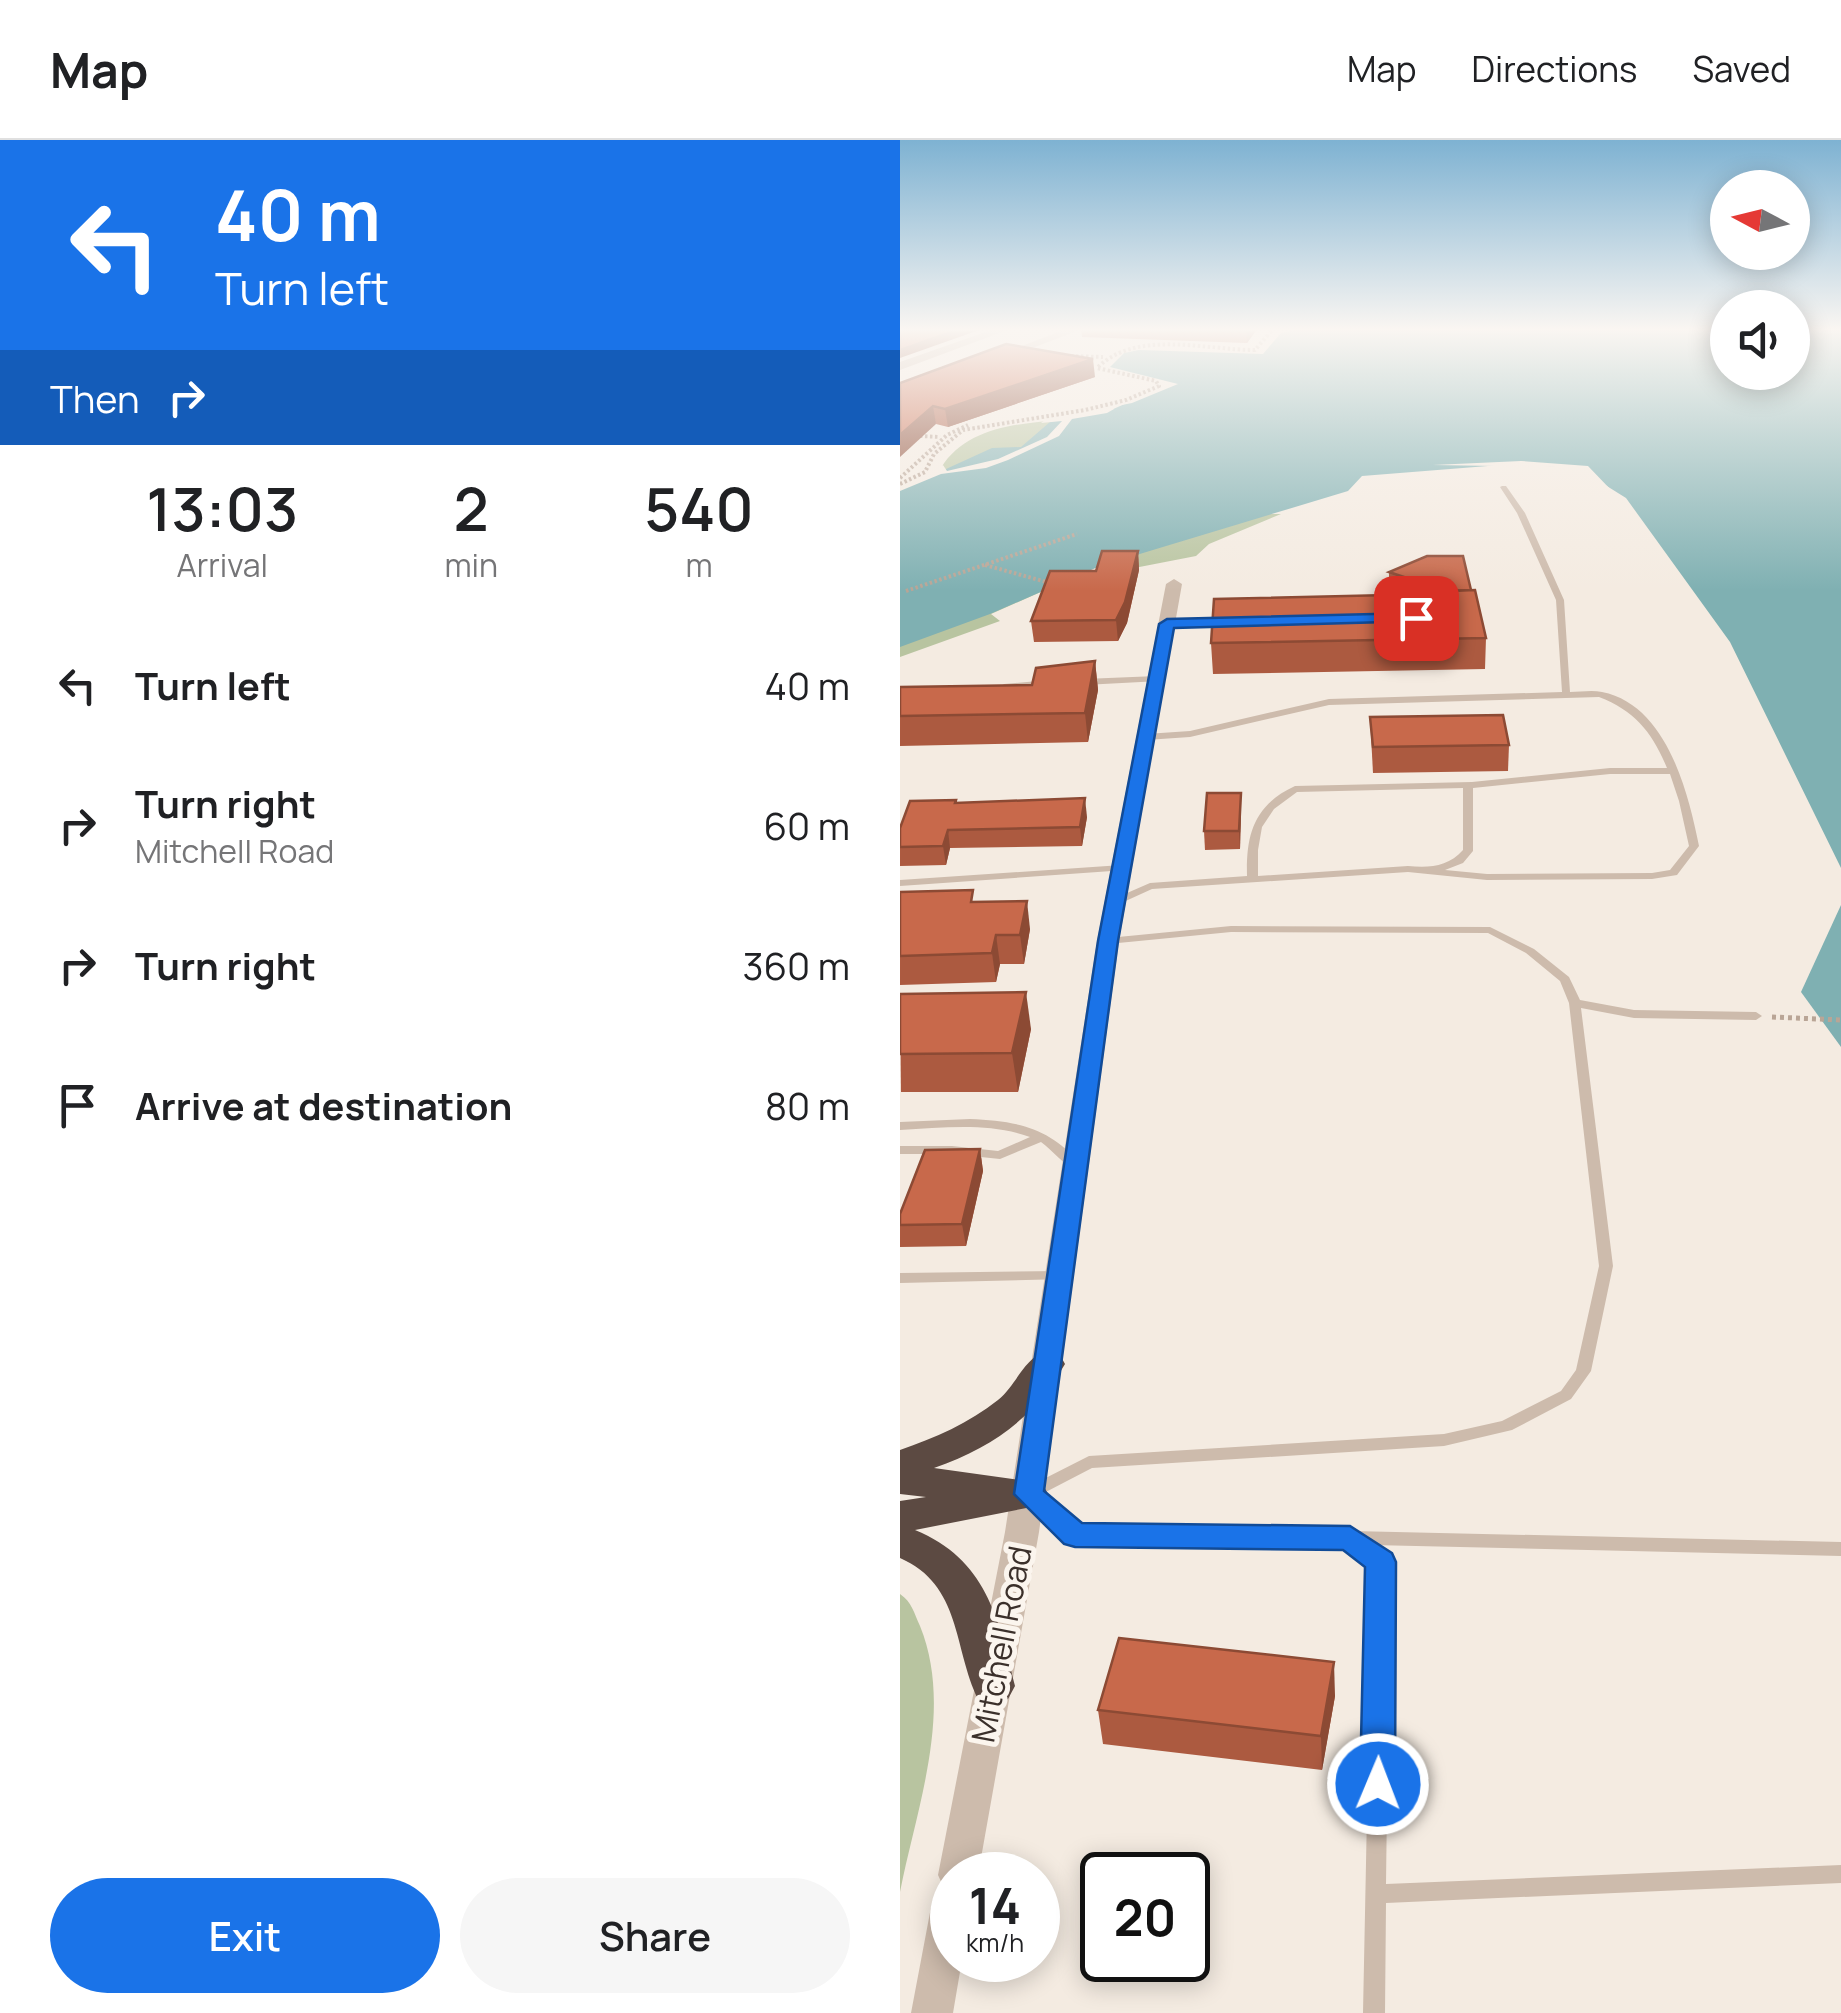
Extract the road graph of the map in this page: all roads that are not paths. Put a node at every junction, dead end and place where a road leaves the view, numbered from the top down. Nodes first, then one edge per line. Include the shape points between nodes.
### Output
1 (1504, 486) dead end
2 (1174, 584) dead end
3 (1240, 620) edge
4 (1167, 624) junction
5 (1156, 678) junction
6 (1070, 682) edge
7 (1054, 683) edge
8 (986, 688) edge
9 (1566, 692) junction
10 (1146, 737) junction
11 (1671, 771) junction
12 (1468, 785) junction
13 (1122, 868) junction
14 (1425, 871) junction
15 (1253, 880) junction
16 (900, 883) edge
17 (1115, 902) junction
18 (1108, 941) junction
19 (1575, 1003) junction
20 (1756, 1016) road end
21 (900, 1126) edge
22 (1041, 1138) junction
23 (900, 1150) edge
24 (1076, 1167) junction
25 (1060, 1276) junction
26 (900, 1278) edge
27 (1047, 1364) junction
28 (900, 1465) edge
29 (900, 1479) edge
30 (1028, 1494) junction
31 (900, 1517) edge
32 (1350, 1538) junction
33 (900, 1541) edge
34 (1841, 1549) edge
35 (993, 1686) junction
36 (962, 1852) edge
37 (1841, 1874) edge
38 (1376, 1894) junction
39 (938, 1982) edge
40 (932, 2013) edge
41 (1374, 2013) edge

1 - 9 lane via 1560,600
2 - 4 street, Mitchell Road
3 - 4 lane
4 - 5 street, Mitchell Road
5 - 6 lane
5 - 10 street, Mitchell Road
7 - 8 lane
9 - 10 lane via 1330,702 1190,734
9 - 11 lane via 1626,704 1650,727
10 - 13 street, Mitchell Road
11 - 12 lane
11 - 14 lane via 1694,846 1674,873 1486,877
12 - 14 lane via 1468,850 1451,866
12 - 15 lane via 1295,789 1260,819 1251,842
13 - 16 lane
13 - 17 street, Mitchell Road
14 - 15 lane
15 - 17 lane via 1150,886
17 - 18 street, Mitchell Road
18 - 19 lane via 1231,929 1490,930 1566,979
18 - 24 street, Mitchell Road
19 - 20 lane via 1634,1014
19 - 30 lane via 1606,1266 1583,1371 1566,1395 1506,1426 1444,1440 1089,1462
21 - 22 lane via 988,1123
22 - 23 lane via 1000,1155
22 - 24 lane
24 - 25 street, Mitchell Road
25 - 26 lane
25 - 27 street, Mitchell Road
27 - 28 highway via 1014,1408 957,1445
27 - 30 street, Mitchell Road
29 - 30 highway
30 - 31 highway
30 - 32 lane via 1075,1535
30 - 35 street, Mitchell Road
32 - 34 lane
32 - 38 lane via 1381,1562
33 - 35 highway via 952,1571 974,1605
35 - 36 street, Mitchell Road
37 - 38 lane
38 - 41 lane
39 - 40 street

